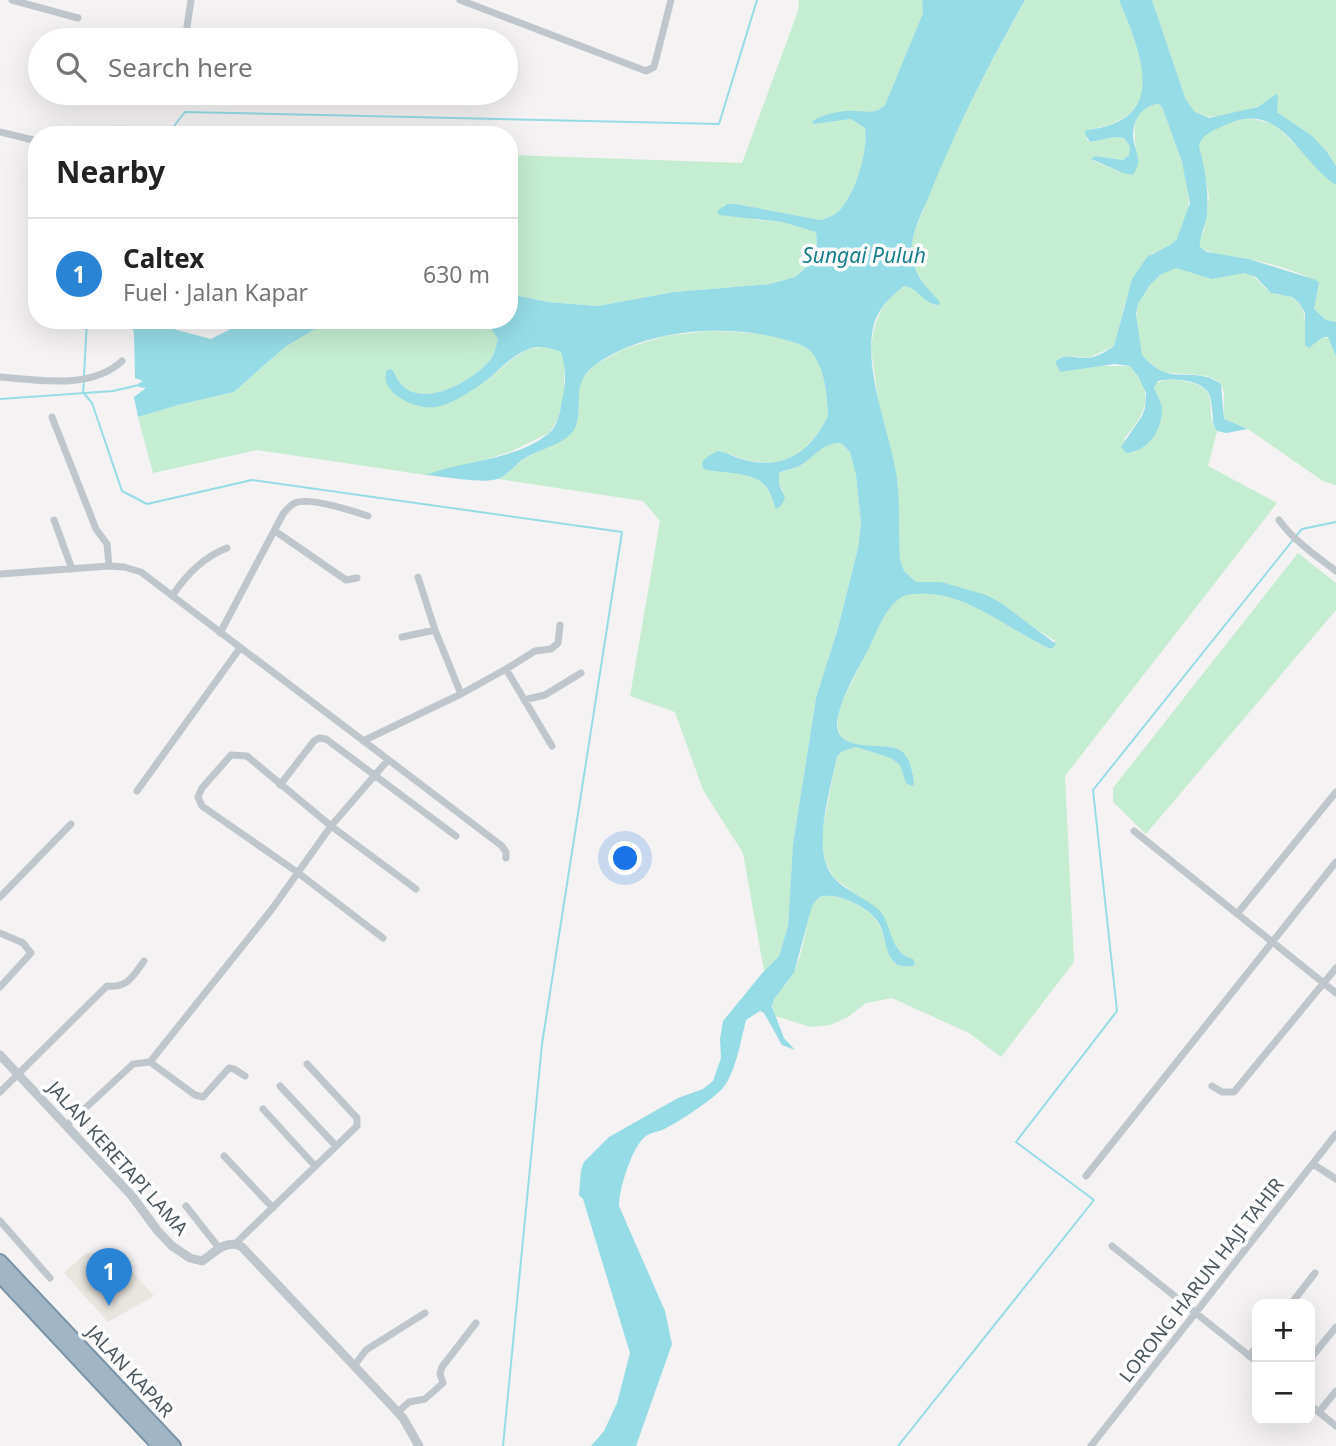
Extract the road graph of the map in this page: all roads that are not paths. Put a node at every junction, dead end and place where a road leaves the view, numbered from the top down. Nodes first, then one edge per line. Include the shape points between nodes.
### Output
1 (12, 0) edge
2 (191, 0) edge
3 (460, 0) edge
4 (488, 0) edge
5 (671, 0) edge
6 (486, 9) junction
7 (78, 18) dead end
8 (187, 28) edge
9 (0, 132) edge
10 (28, 139) edge
11 (122, 360) dead end
12 (0, 377) edge
13 (52, 417) dead end
14 (368, 516) dead end
15 (54, 520) dead end
16 (1279, 520) dead end
17 (275, 530) junction
18 (227, 548) dead end
19 (109, 566) junction
20 (72, 569) junction
21 (1336, 571) edge
22 (0, 574) edge
23 (418, 577) dead end
24 (357, 578) dead end
25 (172, 596) junction
26 (560, 625) dead end
27 (435, 630) junction
28 (220, 633) junction
29 (402, 636) dead end
30 (240, 648) junction
31 (506, 669) junction
32 (581, 673) dead end
33 (461, 694) junction
34 (524, 699) junction
35 (363, 741) junction
36 (552, 746) dead end
37 (388, 760) junction
38 (373, 776) junction
39 (280, 785) junction
40 (138, 791) dead end
41 (1336, 792) edge
42 (71, 824) dead end
43 (331, 825) junction
44 (1134, 831) dead end
45 (456, 836) dead end
46 (506, 858) dead end
47 (1336, 862) edge
48 (297, 872) junction
49 (416, 889) dead end
50 (0, 897) edge
51 (1237, 914) junction
52 (0, 933) edge
53 (383, 938) dead end
54 (1272, 943) junction
55 (144, 961) dead end
56 (1336, 968) edge
57 (1324, 984) junction
58 (0, 987) edge
59 (1336, 993) edge
60 (0, 1055) edge
61 (150, 1062) junction
62 (307, 1064) dead end
63 (18, 1075) junction
64 (245, 1076) dead end
65 (280, 1086) dead end
66 (1212, 1086) dead end
67 (0, 1091) edge
68 (263, 1109) dead end
69 (67, 1125) junction
70 (1336, 1134) edge
71 (336, 1146) junction
72 (224, 1156) dead end
73 (1313, 1164) junction
74 (315, 1166) junction
75 (1086, 1177) dead end
76 (1336, 1179) edge
77 (186, 1206) dead end
78 (273, 1208) junction
79 (0, 1221) edge
80 (236, 1243) junction
81 (1112, 1246) dead end
82 (219, 1248) junction
83 (0, 1261) edge
84 (1315, 1273) dead end
85 (0, 1276) edge
86 (50, 1278) dead end
87 (1295, 1299) edge
88 (425, 1313) dead end
89 (1195, 1314) junction
90 (476, 1323) dead end
91 (1336, 1327) edge
92 (1252, 1353) edge
93 (1315, 1353) edge
94 (1250, 1356) joint
95 (354, 1366) junction
96 (1336, 1391) edge
97 (1315, 1409) edge
98 (398, 1412) junction
99 (1319, 1412) junction
100 (1336, 1426) edge
101 (159, 1446) edge
102 (174, 1446) edge
103 (419, 1446) edge
104 (1091, 1446) edge

1 - 7 street
2 - 8 street
3 - 6 street
4 - 6 street
5 - 6 street via 654,67 646,72
9 - 10 street
11 - 12 street via 93,378
13 - 19 street via 96,529 107,544
14 - 17 street via 340,507 292,503
15 - 20 street
16 - 21 street via 1288,533
17 - 24 street via 346,580
17 - 28 street
18 - 25 street via 191,571
19 - 20 street
19 - 25 street via 141,572
20 - 22 street
23 - 27 street
25 - 28 street
26 - 31 street via 558,643 551,649 535,651
27 - 29 street
27 - 33 street
28 - 30 street
30 - 35 street
30 - 40 street
31 - 33 street
31 - 34 street
32 - 34 street via 545,695
33 - 35 street
34 - 36 street
35 - 37 street
37 - 38 street
37 - 46 street via 502,846
38 - 39 street via 319,738
38 - 43 street
38 - 45 street
39 - 43 street
39 - 48 street via 247,756 231,754 198,797 202,806
41 - 51 street
42 - 50 street
43 - 48 street
43 - 49 street
44 - 51 street
47 - 54 street
48 - 53 street
48 - 61 street
51 - 54 street
52 - 58 street via 23,943 31,953
54 - 57 street
54 - 75 street
55 - 63 street via 128,984 107,986 99,993
56 - 57 street
57 - 59 street
57 - 66 street via 1234,1092
60 - 63 street, JALAN KERETAPI LAMA
61 - 64 street via 202,1097 229,1069
61 - 69 street via 133,1064
62 - 71 street via 357,1118 357,1126
63 - 67 street
63 - 69 street, JALAN KERETAPI LAMA
65 - 71 street
68 - 74 street
69 - 82 street, JALAN KERETAPI LAMA via 172,1246 202,1261
70 - 73 street, LORONG HARUN HAJI TAHIR
71 - 74 street
72 - 78 street
73 - 76 street
73 - 89 street, LORONG HARUN HAJI TAHIR
74 - 78 street
77 - 82 street
78 - 80 street
79 - 86 street
80 - 82 street, JALAN KERETAPI LAMA
80 - 95 street
81 - 89 street
83 - 102 highway, JALAN KAPAR
84 - 87 street
85 - 101 highway, JALAN KAPAR
88 - 95 street via 366,1350
89 - 94 street
89 - 104 street, LORONG HARUN HAJI TAHIR
90 - 98 street via 442,1367 443,1383 425,1399 409,1402
91 - 93 street
92 - 94 street
95 - 98 street
96 - 99 street
97 - 99 street
98 - 103 street
99 - 100 street

